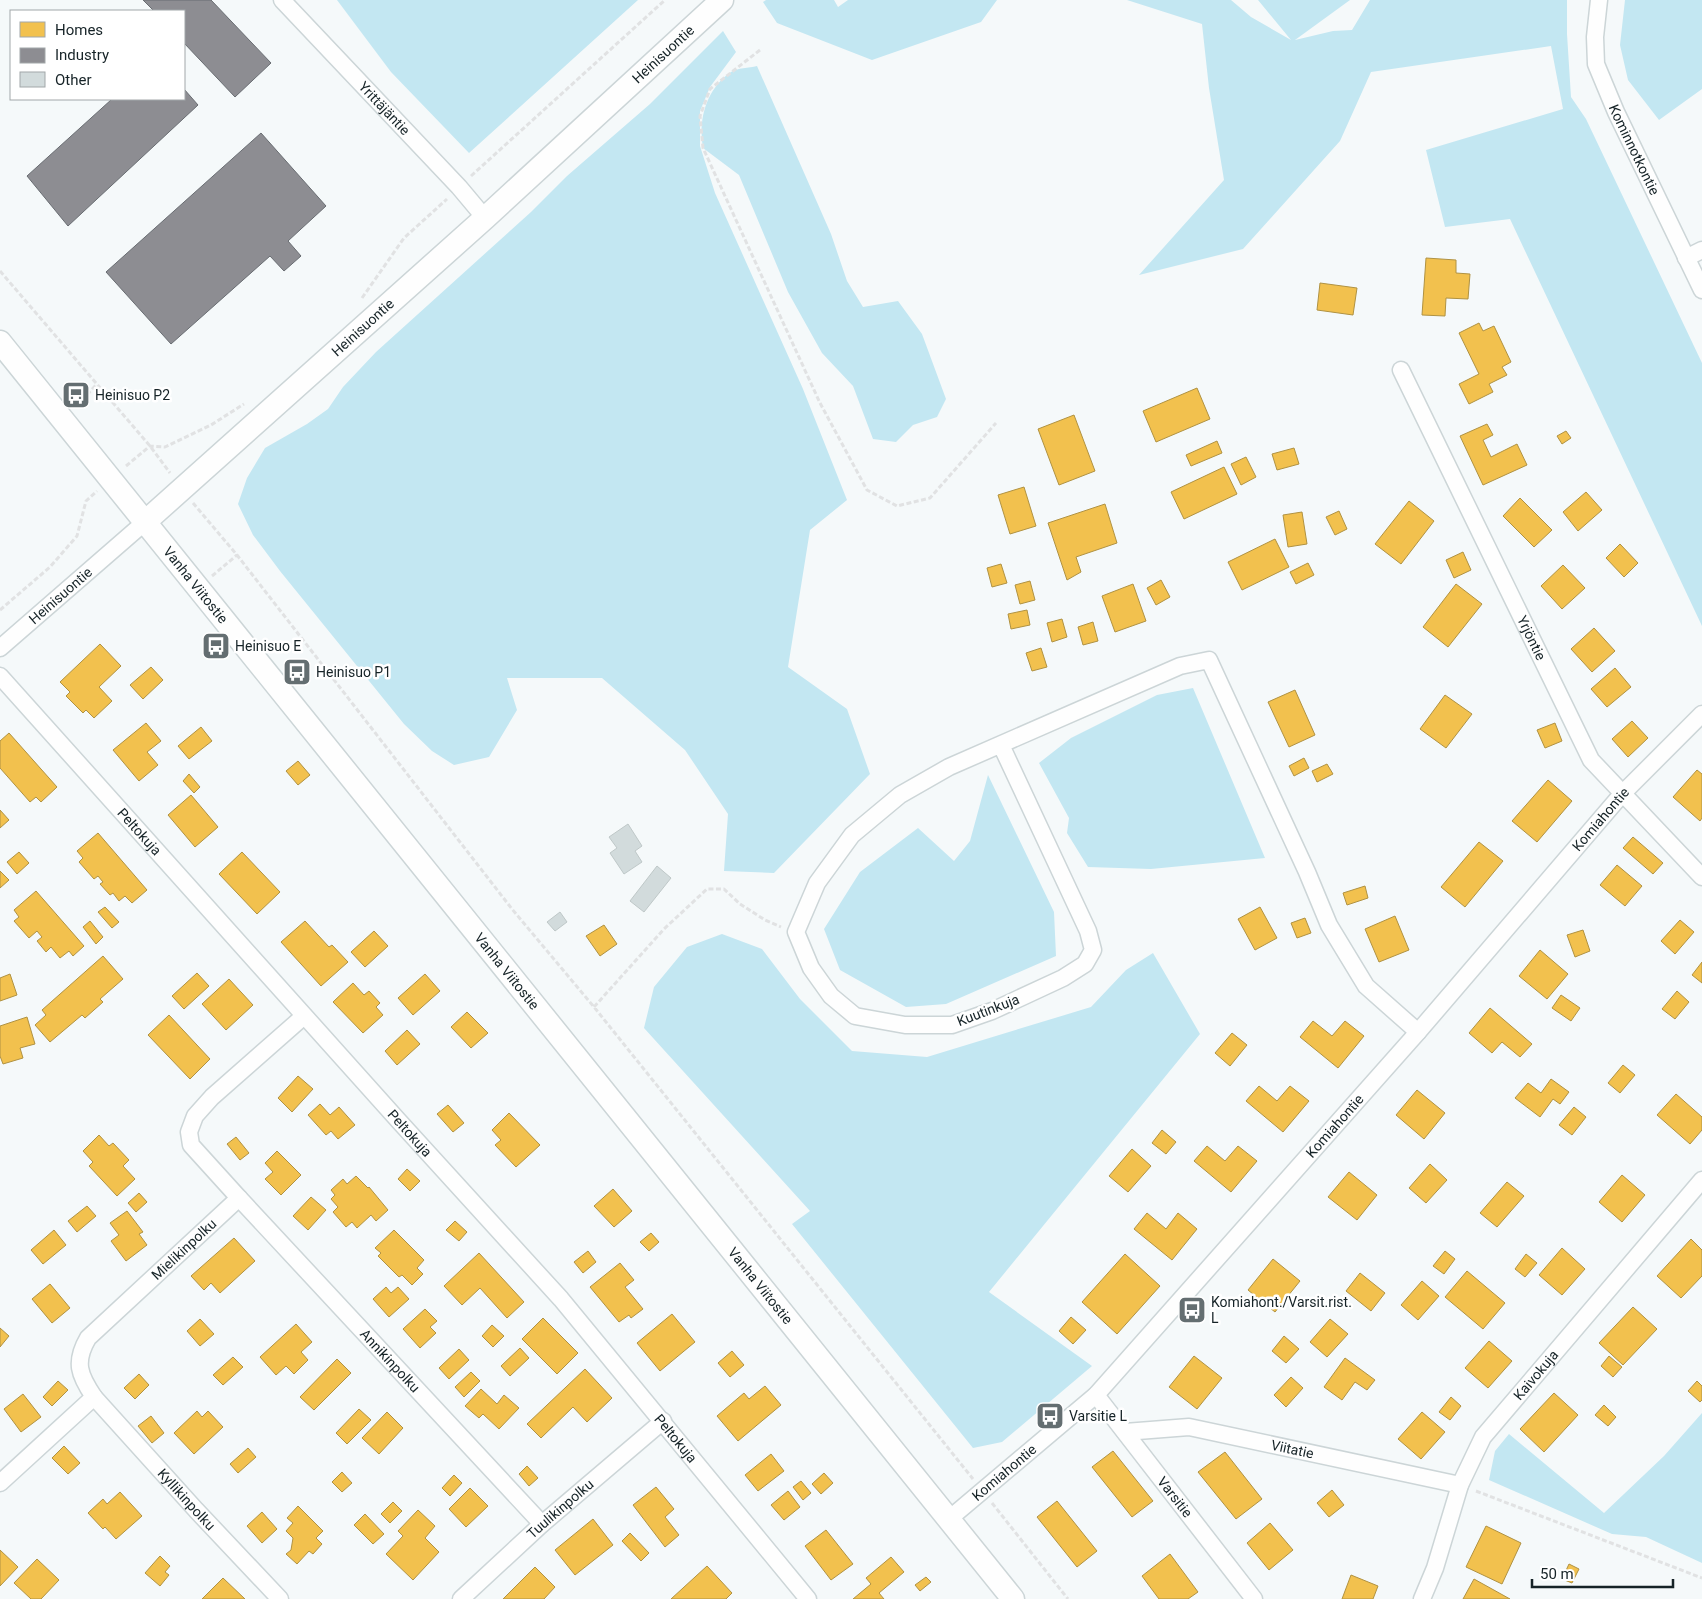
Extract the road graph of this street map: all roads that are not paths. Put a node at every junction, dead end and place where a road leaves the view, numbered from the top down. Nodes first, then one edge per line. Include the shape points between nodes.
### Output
1 (282, 0) edge
2 (722, 0) edge
3 (1598, 0) edge
4 (485, 218) junction
5 (1702, 250) edge
6 (1686, 258) junction
7 (1702, 290) edge
8 (0, 342) edge
9 (1401, 370) dead end
10 (145, 522) junction
11 (0, 648) edge
12 (0, 676) edge
13 (1702, 714) edge
14 (1001, 745) junction
15 (1622, 794) junction
16 (1702, 877) edge
17 (304, 1016) junction
18 (1418, 1032) junction
19 (1702, 1180) edge
20 (239, 1198) junction
21 (1096, 1395) junction
22 (94, 1397) junction
23 (663, 1421) junction
24 (1125, 1432) junction
25 (0, 1483) edge
26 (1460, 1484) junction
27 (949, 1519) junction
28 (542, 1524) junction
29 (280, 1599) edge
30 (462, 1599) edge
31 (808, 1599) edge
32 (1013, 1599) edge
33 (1254, 1599) edge
34 (1422, 1599) edge

1 - 4 street, Yrittäjäntie
2 - 4 main road, Heinisuontie
3 - 6 street, Kominnotkontie via 1596,64
4 - 10 main road, Heinisuontie
5 - 6 street
6 - 7 street, Kominnotkontie
8 - 10 main road, Vanha Viitostie
9 - 15 street, Yrjöntie via 1591,760
10 - 11 street, Heinisuontie
10 - 27 main road, Vanha Viitostie
12 - 17 street, Peltokuja
13 - 15 street, Komiahontie
14 - 14 street, Kuutinkuja via 949,767 900,795 852,835 817,883 796,932 811,968 831,996 855,1016 905,1025 952,1025 1001,1007 1085,964 1092,950 1088,931
14 - 18 street via 1180,666 1209,660 1329,925 1366,986
15 - 16 street, Yrjöntie
15 - 18 street, Komiahontie
17 - 20 street via 212,1098 195,1116 188,1132 191,1145
17 - 23 street, Peltokuja via 561,1300
18 - 21 street, Komiahontie
19 - 26 street, Kaivokuja via 1484,1437
20 - 22 street, Mielikinpolku via 88,1338 81,1350 79,1366
20 - 28 street, Annikinpolku
21 - 24 street, Varsitie
21 - 27 street, Komiahontie
22 - 25 street
22 - 29 street, Kyllikinpolku
23 - 28 street, Tuulikinpolku
23 - 31 street, Peltokuja
24 - 26 street, Viitatie via 1189,1427
24 - 33 street, Varsitie
26 - 34 street, Kaivokuja via 1435,1568
27 - 32 main road, Vanha Viitostie
28 - 30 street, Tuulikinpolku

